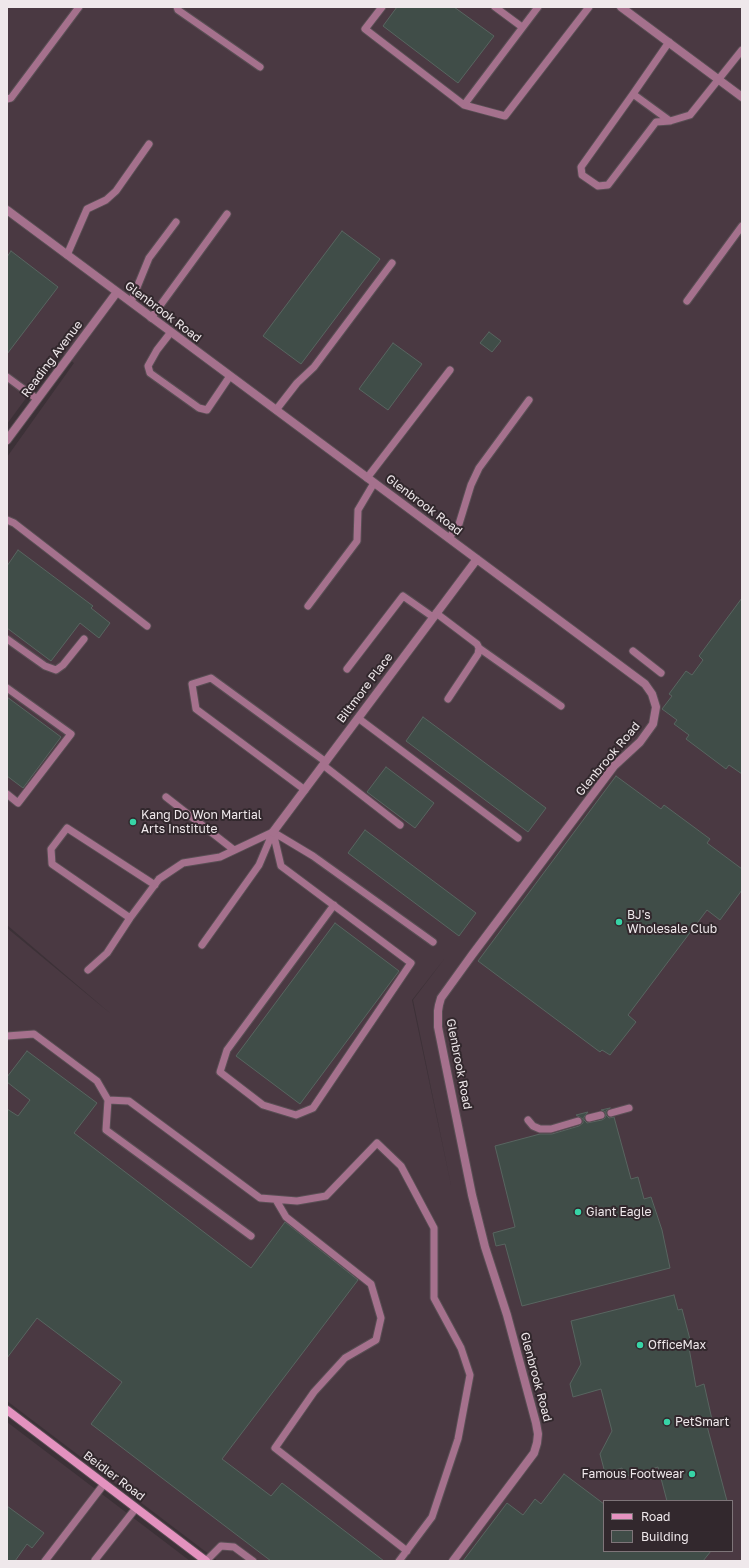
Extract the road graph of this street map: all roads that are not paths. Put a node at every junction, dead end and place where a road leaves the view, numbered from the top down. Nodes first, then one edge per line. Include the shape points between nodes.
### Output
1 (79, 7) edge
2 (177, 7) edge
3 (382, 7) edge
4 (495, 7) edge
5 (538, 7) edge
6 (589, 7) edge
7 (621, 7) edge
8 (522, 27) junction
9 (669, 42) junction
10 (742, 50) edge
11 (260, 67) dead end
12 (719, 80) junction
13 (633, 94) junction
14 (742, 97) edge
15 (7, 99) edge
16 (464, 106) junction
17 (670, 121) junction
18 (149, 144) dead end
19 (7, 210) edge
20 (227, 214) dead end
21 (176, 222) dead end
22 (742, 226) edge
23 (67, 255) junction
24 (392, 263) dead end
25 (117, 292) junction
26 (687, 301) dead end
27 (131, 302) junction
28 (151, 318) junction
29 (171, 332) junction
30 (450, 370) dead end
31 (7, 376) edge
32 (230, 376) junction
33 (37, 399) junction
34 (530, 400) dead end
35 (276, 410) junction
36 (7, 440) edge
37 (367, 478) junction
38 (374, 483) junction
39 (7, 520) edge
40 (449, 538) junction
41 (477, 559) junction
42 (308, 606) dead end
43 (435, 615) junction
44 (147, 626) dead end
45 (7, 639) edge
46 (84, 639) dead end
47 (479, 648) junction
48 (633, 651) dead end
49 (347, 669) dead end
50 (661, 673) dead end
51 (7, 688) edge
52 (448, 699) dead end
53 (561, 706) dead end
54 (358, 718) junction
55 (324, 764) junction
56 (305, 790) junction
57 (7, 794) edge
58 (166, 797) dead end
59 (400, 825) dead end
60 (273, 832) junction
61 (518, 838) dead end
62 (234, 850) junction
63 (155, 885) junction
64 (334, 905) junction
65 (130, 918) junction
66 (433, 942) dead end
67 (202, 945) dead end
68 (88, 970) dead end
69 (7, 1036) edge
70 (108, 1100) junction
71 (628, 1108) dead end
72 (611, 1112) dead end
73 (601, 1115) dead end
74 (590, 1118) dead end
75 (528, 1120) dead end
76 (578, 1121) dead end
77 (276, 1200) junction
78 (251, 1236) dead end
79 (7, 1410) edge
80 (104, 1484) junction
81 (136, 1508) junction
82 (407, 1551) junction
83 (95, 1560) edge
84 (204, 1560) edge
85 (45, 1561) edge
86 (253, 1561) edge
87 (400, 1561) edge
88 (452, 1561) edge

1 - 15 lane via 11,98
2 - 11 lane
3 - 16 lane via 365,29
4 - 8 lane
5 - 8 lane
6 - 16 lane via 505,116
7 - 9 street
8 - 16 lane
9 - 12 street
9 - 13 lane
10 - 12 lane
12 - 14 street
12 - 17 lane via 690,115
13 - 17 lane
13 - 17 lane via 581,167 582,175 598,186 608,184 656,122
18 - 23 lane via 116,191 106,200 87,209
19 - 23 street, Glenbrook Road
20 - 28 lane
21 - 27 lane via 149,258
22 - 26 lane
23 - 25 street, Glenbrook Road
24 - 35 lane via 314,368 297,383
25 - 27 street, Glenbrook Road
25 - 33 street, Reading Avenue
27 - 28 street, Glenbrook Road
28 - 29 street, Glenbrook Road
29 - 32 street, Glenbrook Road
29 - 32 lane via 148,366 150,373 199,408 207,410
30 - 37 lane
31 - 33 lane
32 - 35 street, Glenbrook Road
33 - 36 street, Reading Avenue
34 - 40 lane via 478,468 459,524
35 - 37 street, Glenbrook Road
37 - 38 street, Glenbrook Road
38 - 40 street, Glenbrook Road
38 - 42 lane via 358,510 357,541
39 - 44 lane
40 - 41 street, Glenbrook Road
41 - 43 street, Biltmore Place
41 - 88 street, Glenbrook Road via 645,684 652,694 656,707 653,724 640,742 614,766 439,1004 438,1028 472,1195 538,1434 534,1453
43 - 47 lane
43 - 49 lane via 403,596
43 - 54 street, Biltmore Place
45 - 46 lane via 44,666 56,670
47 - 52 lane via 478,654
47 - 53 lane
48 - 50 lane
51 - 57 lane via 71,734 18,802
54 - 55 street, Biltmore Place
54 - 61 lane
55 - 56 street, Biltmore Place
55 - 56 lane via 211,678 192,684 196,709
55 - 59 lane
56 - 60 street, Biltmore Place
58 - 62 lane
60 - 62 lane
60 - 64 lane via 281,866
60 - 66 lane via 312,856
60 - 67 lane via 259,865
62 - 63 lane via 220,857 182,862
63 - 65 lane
63 - 65 lane via 67,828 51,849 52,864
64 - 64 lane via 411,963 313,1108 296,1114 263,1105 220,1072 227,1050
65 - 68 lane via 108,953
69 - 70 lane via 34,1034 97,1080
70 - 77 lane via 129,1101 260,1198
70 - 78 lane via 106,1130
71 - 72 lane
73 - 74 lane
75 - 76 lane via 540,1129
77 - 82 lane via 286,1217 372,1284 381,1318 376,1340 346,1358 314,1392 276,1448
77 - 82 lane via 297,1201 326,1196 377,1143 401,1166 434,1228 434,1298 461,1348 470,1375 458,1439 432,1516
79 - 80 street, Beidler Road
80 - 81 street, Beidler Road
80 - 85 lane
81 - 83 lane
81 - 84 street, Beidler Road
82 - 87 lane
84 - 86 lane via 222,1546 234,1547

